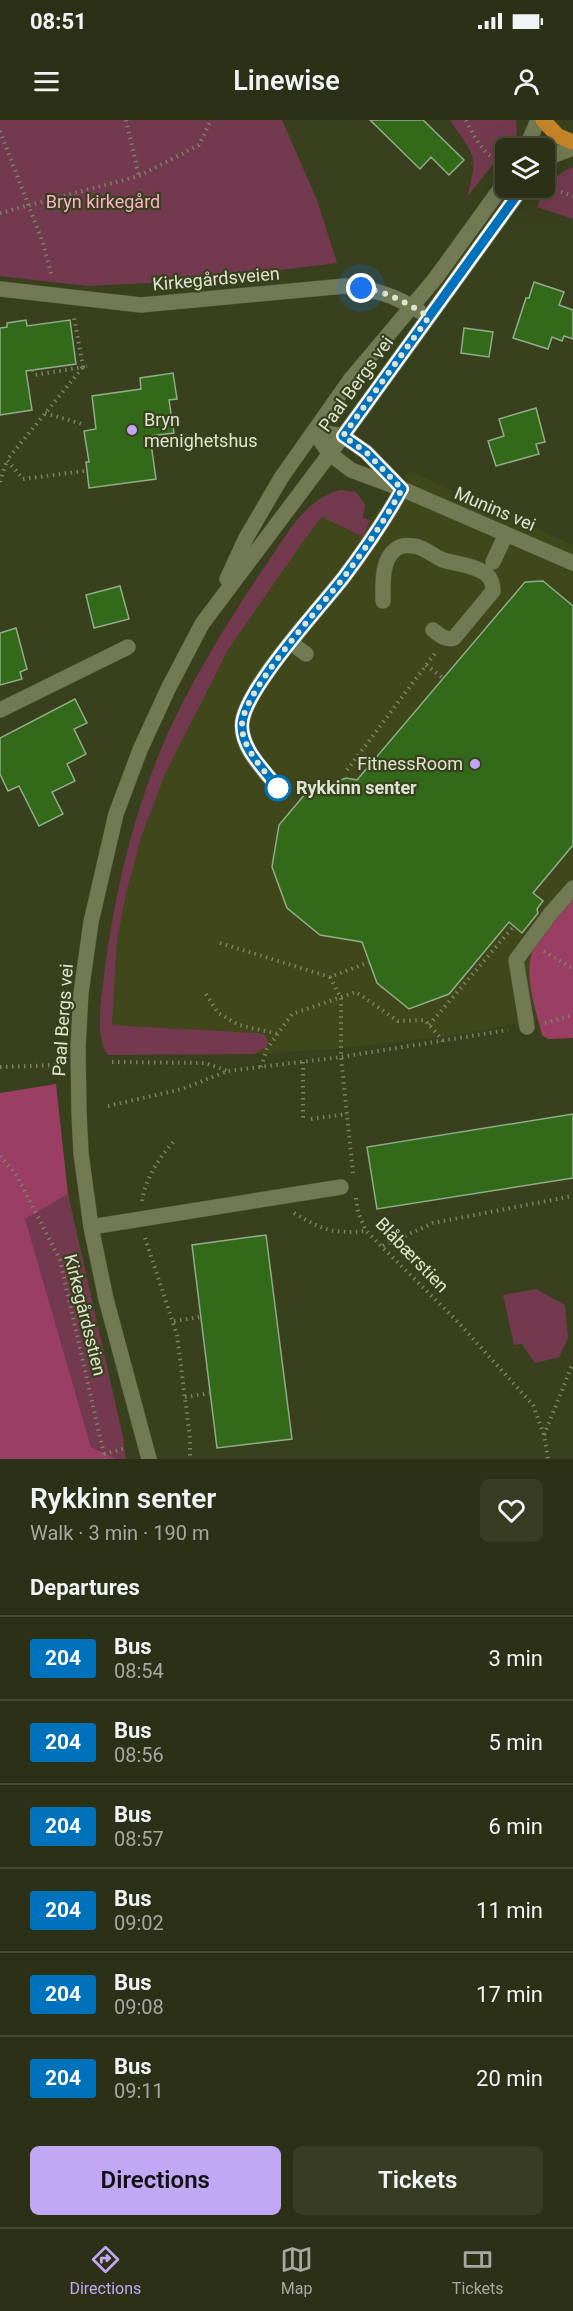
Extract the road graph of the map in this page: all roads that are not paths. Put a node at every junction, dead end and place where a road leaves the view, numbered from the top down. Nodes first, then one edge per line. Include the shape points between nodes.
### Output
1 (541, 120) edge
2 (531, 138) edge
3 (573, 142) edge
4 (573, 148) edge
5 (555, 155) edge
6 (495, 196) edge
7 (515, 198) edge
8 (0, 289) edge
9 (412, 306) junction
10 (429, 317) junction
11 (314, 431) junction
12 (343, 436) junction
13 (329, 453) junction
14 (402, 489) junction
15 (506, 534) junction
16 (493, 562) dead end
17 (573, 564) edge
18 (217, 601) junction
19 (383, 601) dead end
20 (440, 634) road end
21 (291, 643) junction
22 (128, 647) dead end
23 (306, 654) dead end
24 (0, 710) edge
25 (278, 788) dead end
26 (573, 888) edge
27 (527, 1027) road end
28 (350, 1186) road end
29 (91, 1227) junction
30 (148, 1459) edge

1 - 2 street
1 - 3 main road via 558,136
4 - 5 street
6 - 9 street, Paal Bergs vei
7 - 10 street, Paal Bergs vei
8 - 9 street, Kirkegårdsveien via 141,305 345,286 376,290
9 - 10 street, Kirkegårdsveien
9 - 11 street, Paal Bergs vei via 350,380
10 - 12 street, Paal Bergs vei
11 - 12 street, Munins vei
11 - 13 street, Munins vei
11 - 18 street, Paal Bergs vei via 246,538
12 - 13 street, Paal Bergs vei
12 - 14 street, Munins vei via 366,452
13 - 14 street, Munins vei via 351,470
13 - 18 street, Paal Bergs vei
14 - 15 street, Munins vei
14 - 21 street via 344,576
15 - 16 street
15 - 17 street, Munins vei
18 - 29 street, Paal Bergs vei via 168,689 140,750 116,814 91,921 78,1047 81,1153
19 - 20 street via 386,565 394,550 405,545 487,574 493,591 454,638
21 - 23 street
21 - 25 street via 272,664 244,711 242,725 243,741
22 - 24 street
26 - 27 street via 516,960
28 - 29 street
29 - 30 street, Paal Bergs vei

